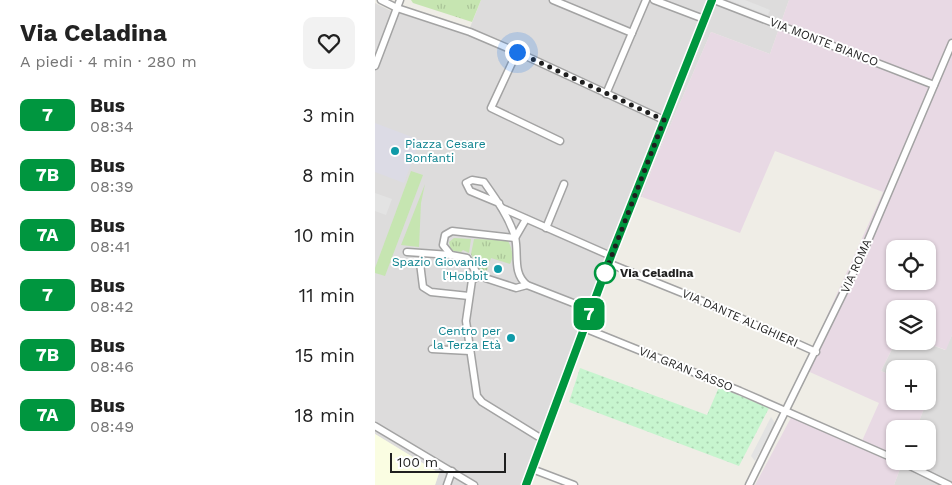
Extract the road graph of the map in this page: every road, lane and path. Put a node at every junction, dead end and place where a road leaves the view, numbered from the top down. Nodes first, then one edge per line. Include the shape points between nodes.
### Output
1 (381, 0) edge
2 (400, 0) edge
3 (553, 0) edge
4 (646, 0) edge
5 (654, 0) edge
6 (713, 0) edge
7 (397, 8) junction
8 (704, 19) junction
9 (632, 33) junction
10 (952, 43) edge
11 (517, 52) junction
12 (375, 66) edge
13 (934, 84) junction
14 (606, 94) junction
15 (664, 120) junction
16 (560, 141) dead end
17 (564, 184) dead end
18 (500, 206) junction
19 (526, 219) junction
20 (546, 228) junction
21 (515, 238) junction
22 (407, 252) dead end
23 (451, 255) junction
24 (609, 260) junction
25 (420, 263) dead end
26 (479, 276) junction
27 (527, 285) junction
28 (469, 296) junction
29 (591, 310) junction
30 (584, 328) junction
31 (432, 349) dead end
32 (470, 351) junction
33 (816, 352) junction
34 (787, 412) junction
35 (375, 426) edge
36 (542, 439) junction
37 (886, 455) edge
38 (532, 469) junction
39 (918, 470) edge
40 (452, 471) junction
41 (447, 485) edge
42 (474, 485) edge
43 (526, 485) edge
44 (574, 485) edge
45 (749, 485) edge
46 (949, 485) edge

1 - 7 street
2 - 7 street
3 - 9 street
4 - 9 street
5 - 8 street
6 - 8 street
6 - 13 street, VIA MONTE BIANCO
7 - 11 street via 470,32
7 - 12 street
8 - 15 street
9 - 14 street
10 - 13 street, VIA ROMA
11 - 14 street
11 - 16 street via 491,108
13 - 33 street, VIA ROMA via 861,258
14 - 15 street
15 - 24 street
17 - 20 street
18 - 18 street, VIA DANTE ALIGHIERI via 485,182 472,180 466,183 470,191
18 - 19 street, VIA DANTE ALIGHIERI
18 - 21 street
19 - 20 street, VIA DANTE ALIGHIERI
19 - 21 street
20 - 24 street, VIA DANTE ALIGHIERI
21 - 23 street via 452,231 443,239 443,245
21 - 27 street via 519,275
22 - 23 street
23 - 26 street via 467,258
24 - 29 street
24 - 33 street, VIA DANTE ALIGHIERI
25 - 28 street via 423,286 431,292
26 - 27 street via 516,288
26 - 28 street via 472,280
27 - 29 street
28 - 32 street via 466,321
29 - 30 street
30 - 34 street, VIA GRAN SASSO
30 - 36 street
31 - 32 street
32 - 36 street via 475,388 482,402
33 - 34 street, VIA ROMA
34 - 37 street, VIA GRAN SASSO
34 - 45 street, VIA ROMA
35 - 40 street
36 - 38 street
38 - 43 street
38 - 44 street
39 - 46 street
40 - 41 street
40 - 42 street

